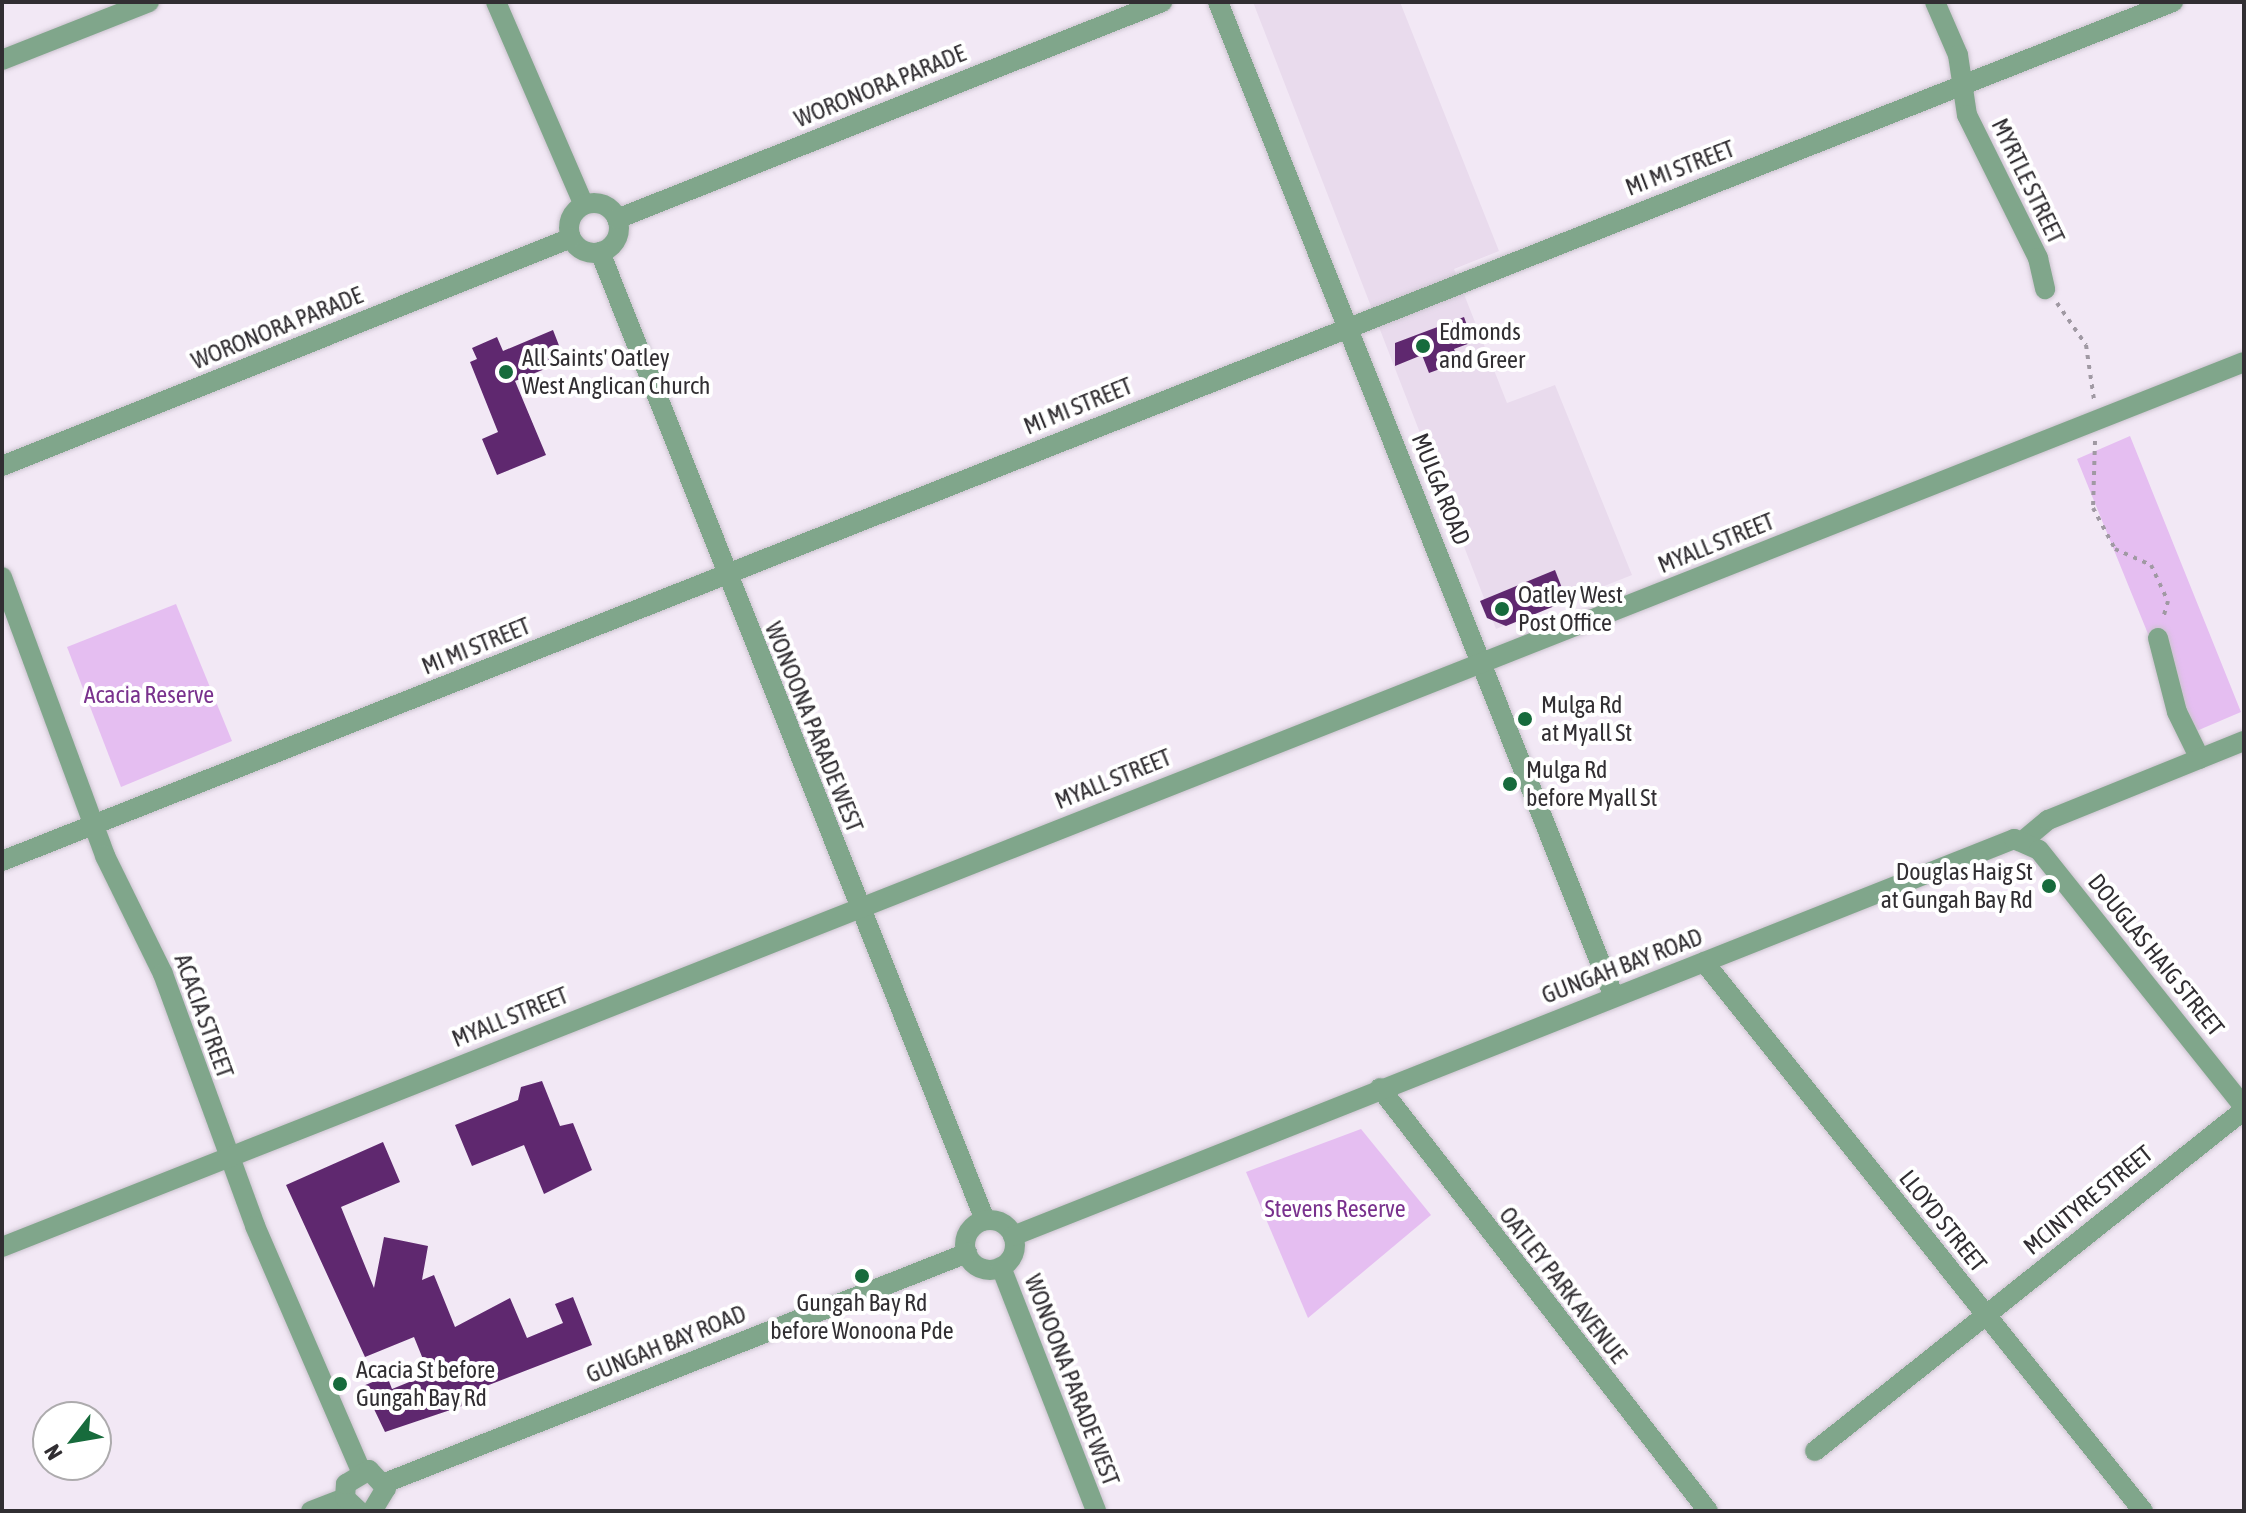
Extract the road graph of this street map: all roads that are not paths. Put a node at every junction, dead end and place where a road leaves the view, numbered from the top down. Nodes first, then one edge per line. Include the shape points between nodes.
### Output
1 (149, 2) edge
2 (496, 2) edge
3 (1162, 2) edge
4 (1218, 2) edge
5 (1935, 2) edge
6 (2173, 2) edge
7 (2, 60) edge
8 (1962, 86) junction
9 (584, 205) junction
10 (617, 219) junction
11 (571, 238) junction
12 (600, 252) junction
13 (2045, 289) road end
14 (1348, 325) junction
15 (2244, 362) edge
16 (2, 466) edge
17 (725, 574) junction
18 (2, 577) edge
19 (2158, 638) road end
20 (1482, 663) junction
21 (2244, 741) edge
22 (2200, 759) junction
23 (93, 825) junction
24 (2024, 840) junction
25 (2, 861) edge
26 (858, 907) junction
27 (1704, 962) junction
28 (1614, 997) junction
29 (1380, 1088) junction
30 (2244, 1108) edge
31 (228, 1156) junction
32 (985, 1220) junction
33 (1013, 1236) junction
34 (2, 1247) edge
35 (967, 1253) junction
36 (1001, 1267) junction
37 (1985, 1315) junction
38 (1815, 1451) dead end
39 (361, 1471) junction
40 (385, 1483) junction
41 (352, 1505) edge
42 (311, 1511) edge
43 (374, 1511) edge
44 (1096, 1511) edge
45 (1708, 1511) edge
46 (2143, 1511) edge

1 - 7 street
2 - 9 street
3 - 10 street, WORONORA PARADE
4 - 14 street, MULGA ROAD
5 - 8 street, MYRTLE STREET
6 - 8 street, MI MI STREET
8 - 13 street, MYRTLE STREET via 1967,115 2038,258
8 - 14 street, MI MI STREET
9 - 10 street via 599,204
9 - 11 street via 569,222
10 - 12 street via 614,243
11 - 12 street via 586,252
11 - 16 street, WORONORA PARADE
12 - 17 street, WONOONA PARADE WEST
14 - 17 street, MI MI STREET
14 - 20 street, MULGA ROAD
15 - 20 street, MYALL STREET
17 - 23 street, MI MI STREET
17 - 26 street, WONOONA PARADE WEST
18 - 23 street, ACACIA STREET
19 - 22 street via 2177,712
20 - 26 street, MYALL STREET
20 - 28 street, MULGA ROAD
21 - 22 street, GUNGAH BAY ROAD
22 - 24 street, GUNGAH BAY ROAD via 2048,820
23 - 25 street, MI MI STREET
23 - 31 street, ACACIA STREET via 163,974
24 - 27 street, GUNGAH BAY ROAD via 2003,841
24 - 30 street, DOUGLAS HAIG STREET
26 - 31 street, MYALL STREET
26 - 32 street, WONOONA PARADE WEST
27 - 28 street, GUNGAH BAY ROAD
27 - 37 street, LLOYD STREET
28 - 29 street, GUNGAH BAY ROAD
29 - 33 street, GUNGAH BAY ROAD
29 - 45 street, OATLEY PARK AVENUE
30 - 37 street, MCINTYRE STREET
31 - 34 street, MYALL STREET
31 - 39 street, ACACIA STREET
32 - 33 street
32 - 35 street via 968,1232
33 - 36 street via 1012,1257
35 - 36 street via 985,1269
35 - 40 street, GUNGAH BAY ROAD
36 - 44 street, WONOONA PARADE WEST
37 - 38 street, MCINTYRE STREET
37 - 46 street, LLOYD STREET
39 - 40 street
39 - 41 street via 346,1484
40 - 43 street via 385,1499
41 - 42 street

